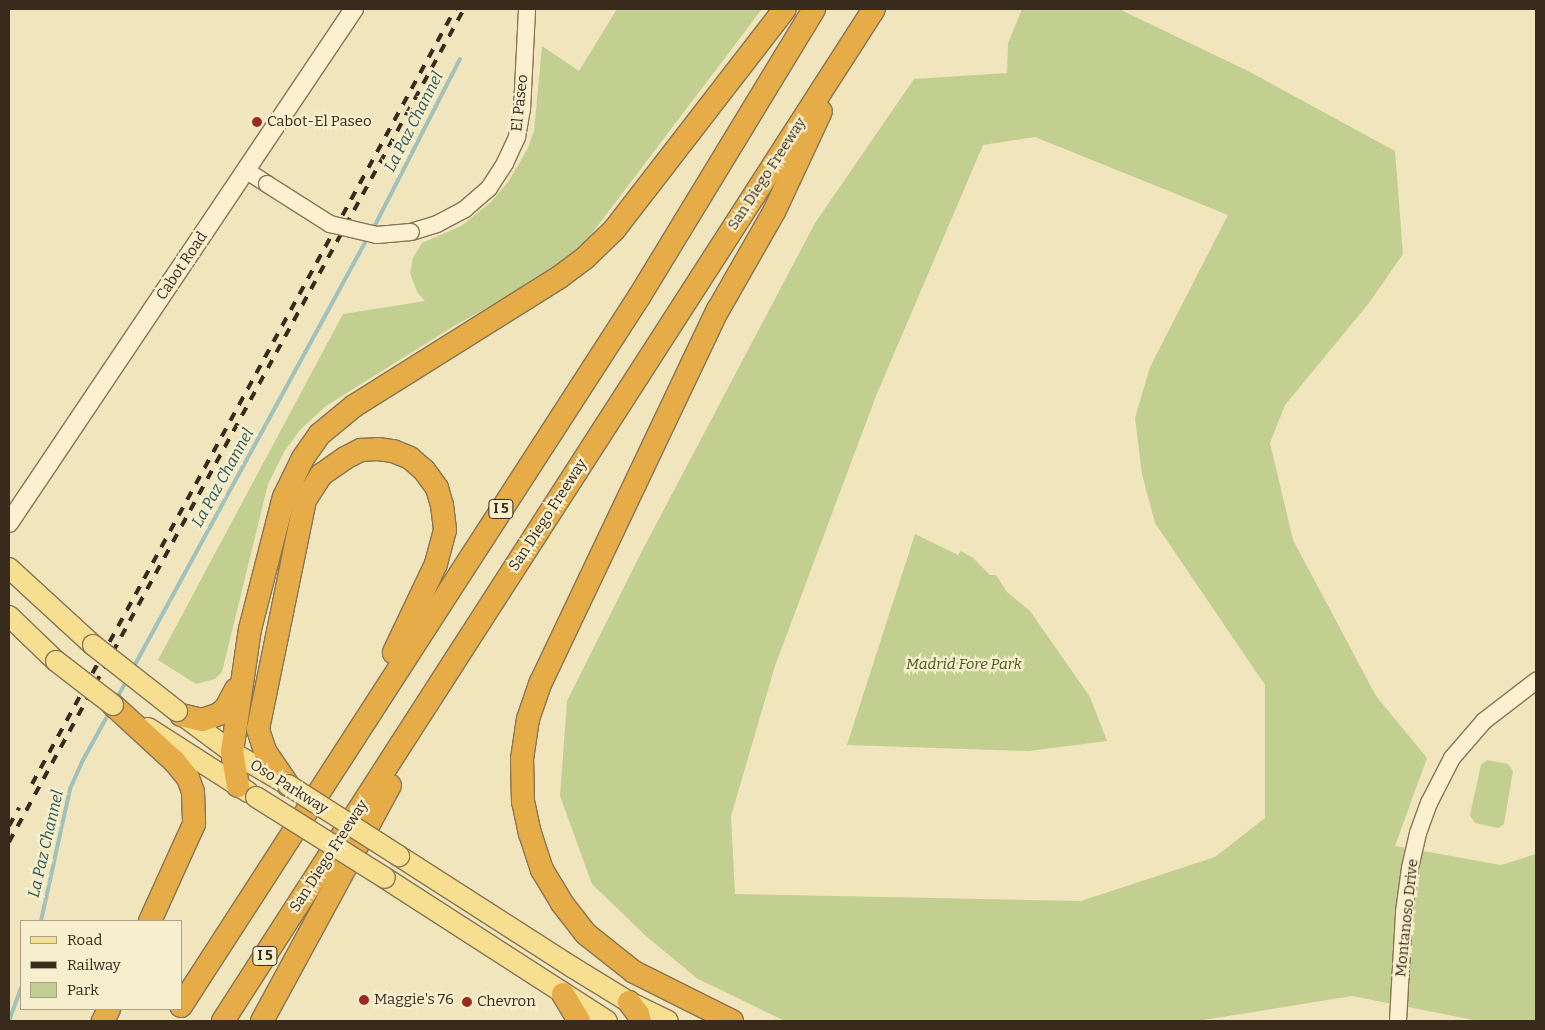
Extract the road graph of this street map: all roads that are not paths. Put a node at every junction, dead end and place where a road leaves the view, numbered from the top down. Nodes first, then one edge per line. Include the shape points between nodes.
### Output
1 (354, 9) edge
2 (527, 9) edge
3 (785, 9) edge
4 (814, 9) edge
5 (874, 9) edge
6 (858, 33) junction
7 (247, 170) junction
8 (9, 523) edge
9 (9, 568) edge
10 (9, 616) edge
11 (464, 645) junction
12 (241, 680) junction
13 (1536, 682) edge
14 (113, 705) joint
15 (179, 713) junction
16 (352, 740) junction
17 (160, 741) junction
18 (232, 752) junction
19 (278, 776) junction
20 (247, 791) junction
21 (150, 920) edge
22 (562, 994) junction
23 (629, 1002) junction
24 (182, 1005) edge
25 (179, 1010) edge
26 (172, 1021) edge
27 (223, 1021) edge
28 (262, 1021) edge
29 (579, 1021) edge
30 (607, 1021) edge
31 (640, 1021) edge
32 (668, 1021) edge
33 (732, 1021) edge
34 (1398, 1021) edge

1 - 7 main road, Cabot Road
2 - 7 street, El Paseo, bridge via 522,109 517,137 489,188 454,216 411,232 377,235 359,232 314,216
3 - 12 highway via 614,230 586,257 354,406 320,434 303,458 284,498 250,629
4 - 16 highway, I 5 via 639,297
5 - 6 highway, San Diego Freeway / I 5
6 - 11 highway, San Diego Freeway / I 5
6 - 33 highway via 774,212 706,334 541,682 528,719 522,759 522,802 542,870 586,934 634,972
7 - 8 main road, Cabot Road
9 - 15 main road, Oso Parkway, bridge via 73,628
10 - 14 main road, bridge via 56,660
11 - 27 highway, San Diego Freeway / I 5
11 - 28 highway
12 - 15 highway via 219,714 202,720
12 - 18 highway
13 - 34 street, Montanoso Drive via 1484,721 1452,758 1426,811 1410,868 1404,912
14 - 17 highway
15 - 18 main road, Oso Parkway
16 - 19 highway via 436,564 445,530 437,488 424,470 410,458 378,449 360,450 345,458 321,475 305,500 258,729
16 - 24 highway, I 5
17 - 20 main road, Oso Parkway
17 - 21 highway via 188,778 193,792 194,824
18 - 19 main road, Oso Parkway
18 - 20 highway
19 - 23 main road, Oso Parkway, bridge
20 - 22 main road, Oso Parkway, bridge
22 - 29 highway
22 - 30 main road, Oso Parkway
23 - 31 highway
23 - 32 main road, Oso Parkway
25 - 26 highway, I 5

